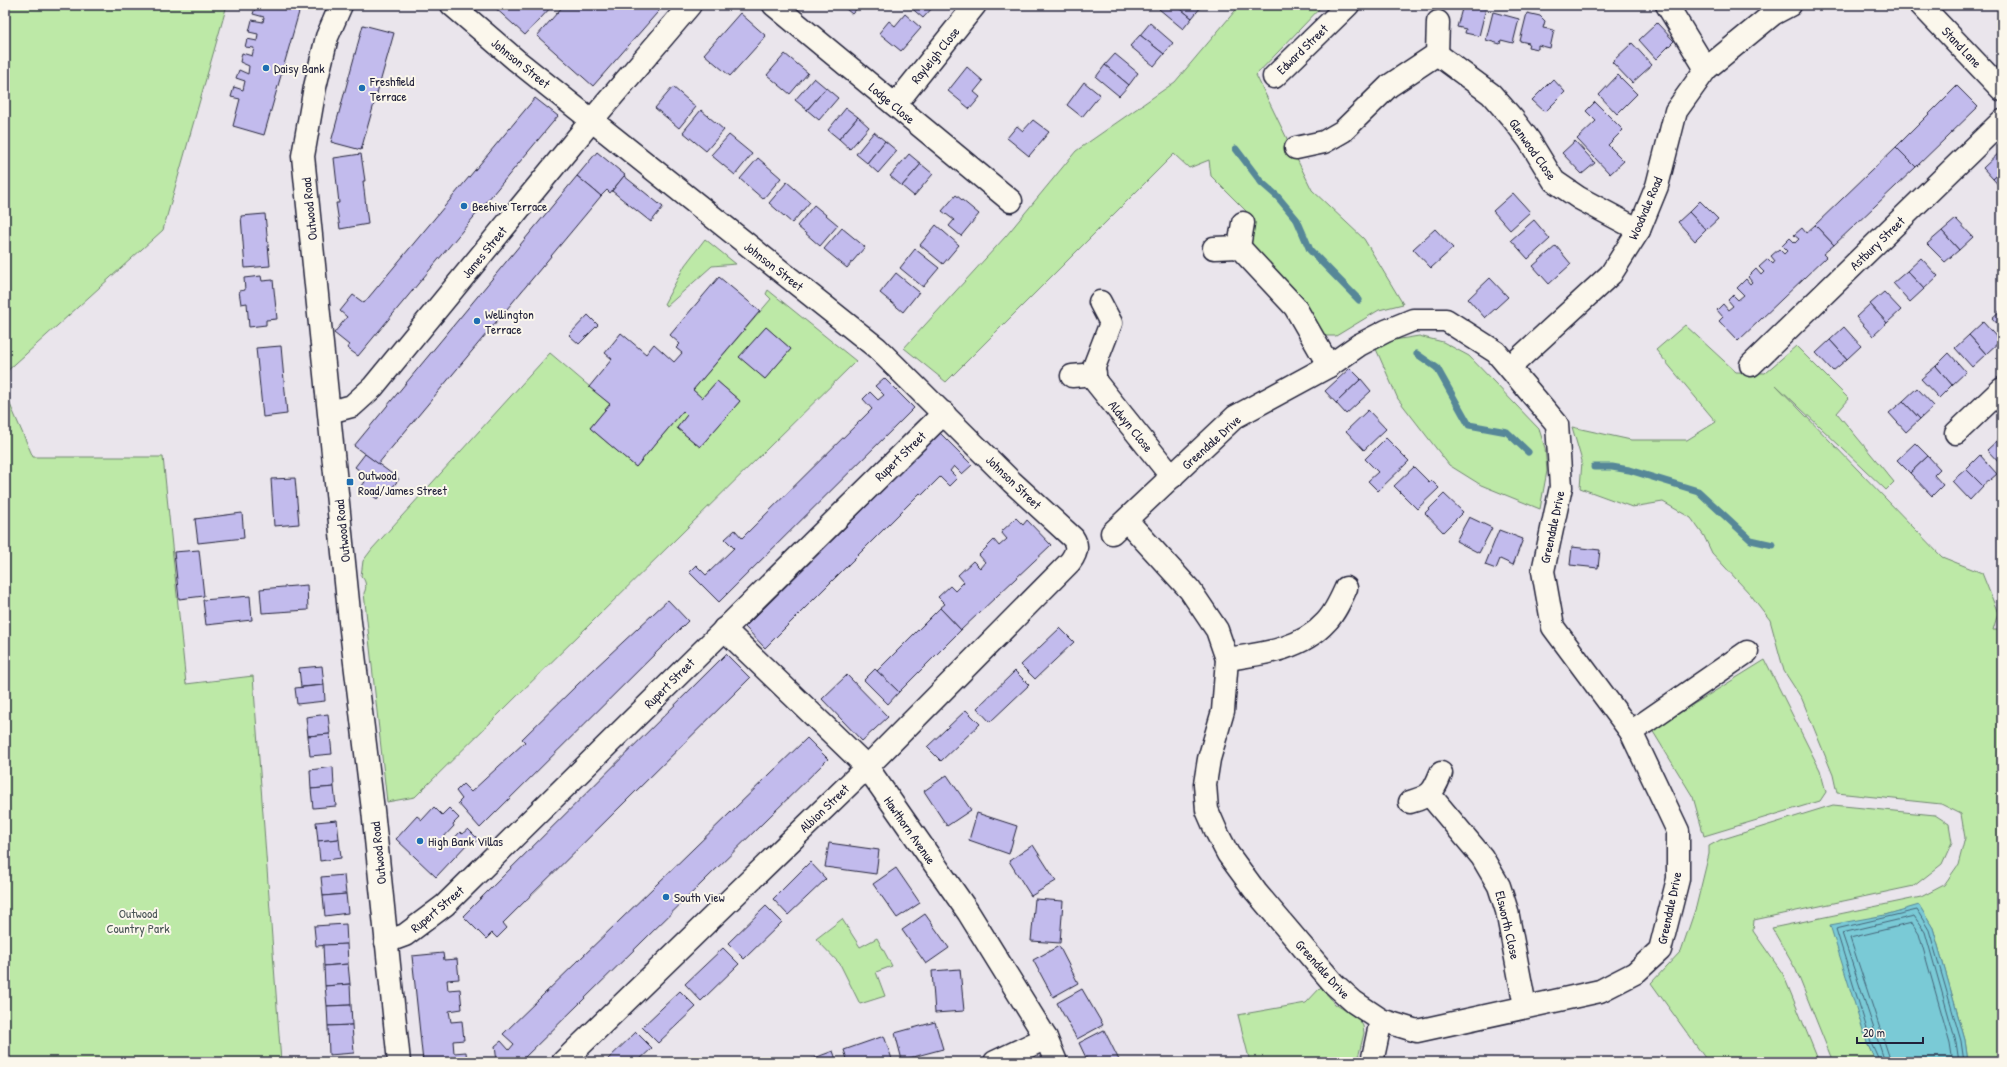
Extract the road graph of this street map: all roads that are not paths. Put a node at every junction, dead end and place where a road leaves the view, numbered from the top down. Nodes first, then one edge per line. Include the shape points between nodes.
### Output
1 (341, 5) edge
2 (452, 5) edge
3 (690, 5) edge
4 (774, 5) edge
5 (975, 5) edge
6 (1348, 5) edge
7 (1667, 5) edge
8 (1790, 5) edge
9 (1921, 5) edge
10 (1438, 22) dead end
11 (1437, 54) junction
12 (1706, 69) junction
13 (1274, 76) dead end
14 (2002, 90) edge
15 (895, 105) junction
16 (592, 120) junction
17 (2002, 121) edge
18 (1296, 148) dead end
19 (1010, 202) dead end
20 (1243, 223) dead end
21 (1639, 230) junction
22 (1214, 248) dead end
23 (1239, 248) junction
24 (1100, 302) dead end
25 (1751, 365) dead end
26 (1329, 366) junction
27 (1510, 367) junction
28 (1095, 374) junction
29 (1072, 376) dead end
30 (2002, 389) edge
31 (330, 412) junction
32 (944, 413) junction
33 (1956, 433) dead end
34 (1172, 477) junction
35 (1077, 547) joint
36 (1345, 603) dead end
37 (724, 629) junction
38 (1747, 652) dead end
39 (1227, 659) junction
40 (1631, 732) junction
41 (867, 767) junction
42 (1441, 773) dead end
43 (386, 942) junction
44 (1525, 1006) junction
45 (1381, 1020) junction
46 (1046, 1038) junction
47 (399, 1062) edge
48 (562, 1062) edge
49 (995, 1062) edge
50 (1056, 1062) edge
51 (1372, 1062) edge

1 - 31 street, Outwood Road via 327,37 316,80 304,156
2 - 16 street, Johnson Street
3 - 16 street, James Street
4 - 15 street, Lodge Close
5 - 15 street, Rayleigh Close
6 - 13 street, Edward Street
7 - 12 street
8 - 12 street, Woodvale Road via 1773,14
9 - 14 street, Stand Lane
10 - 11 street
11 - 18 street via 1389,86 1343,131 1324,142
11 - 21 street, Glenwood Close via 1491,94 1529,140 1554,181 1578,198
12 - 21 street, Woodvale Road via 1676,111 1657,186
15 - 19 street, Lodge Close
16 - 31 street, James Street via 373,387 352,406
16 - 32 street, Johnson Street via 877,348
17 - 25 street, Astbury Street
20 - 23 street
21 - 27 street, Woodvale Road via 1610,274
22 - 23 street
23 - 26 street via 1296,307
24 - 28 street via 1111,323 1094,367
26 - 27 street, Greendale Drive via 1359,345 1413,320 1446,320 1496,352
26 - 34 street, Greendale Drive via 1236,417
27 - 40 street, Greendale Drive via 1557,424 1561,487 1543,571 1553,627
28 - 29 street
28 - 34 street, Aldwyn Close via 1095,381
30 - 33 street
31 - 43 street, Outwood Road via 350,622
32 - 35 street, Johnson Street via 1012,482 1073,538
32 - 37 street, Rupert Street
34 - 39 street, Greendale Drive via 1120,527 1190,590 1217,630
35 - 41 street, Albion Street via 1070,562
36 - 39 street via 1300,642 1267,653
37 - 41 street, Hawthorn Avenue
37 - 43 street, Rupert Street via 445,905 405,935
38 - 40 street
39 - 45 street, Greendale Drive via 1224,711 1209,759 1205,784 1207,810 1228,854 1256,892 1334,984 1354,1002
40 - 44 street, Greendale Drive via 1678,831 1678,879 1660,950 1635,973 1600,991
41 - 46 street, Hawthorn Avenue via 968,912
41 - 48 street, Albion Street
42 - 44 street, Elsworth Close via 1435,789 1420,798 1482,856 1499,886 1507,911
43 - 47 street, Outwood Road
44 - 45 street, Greendale Drive via 1417,1031
45 - 51 street
46 - 49 street
46 - 50 street, Hawthorn Avenue

